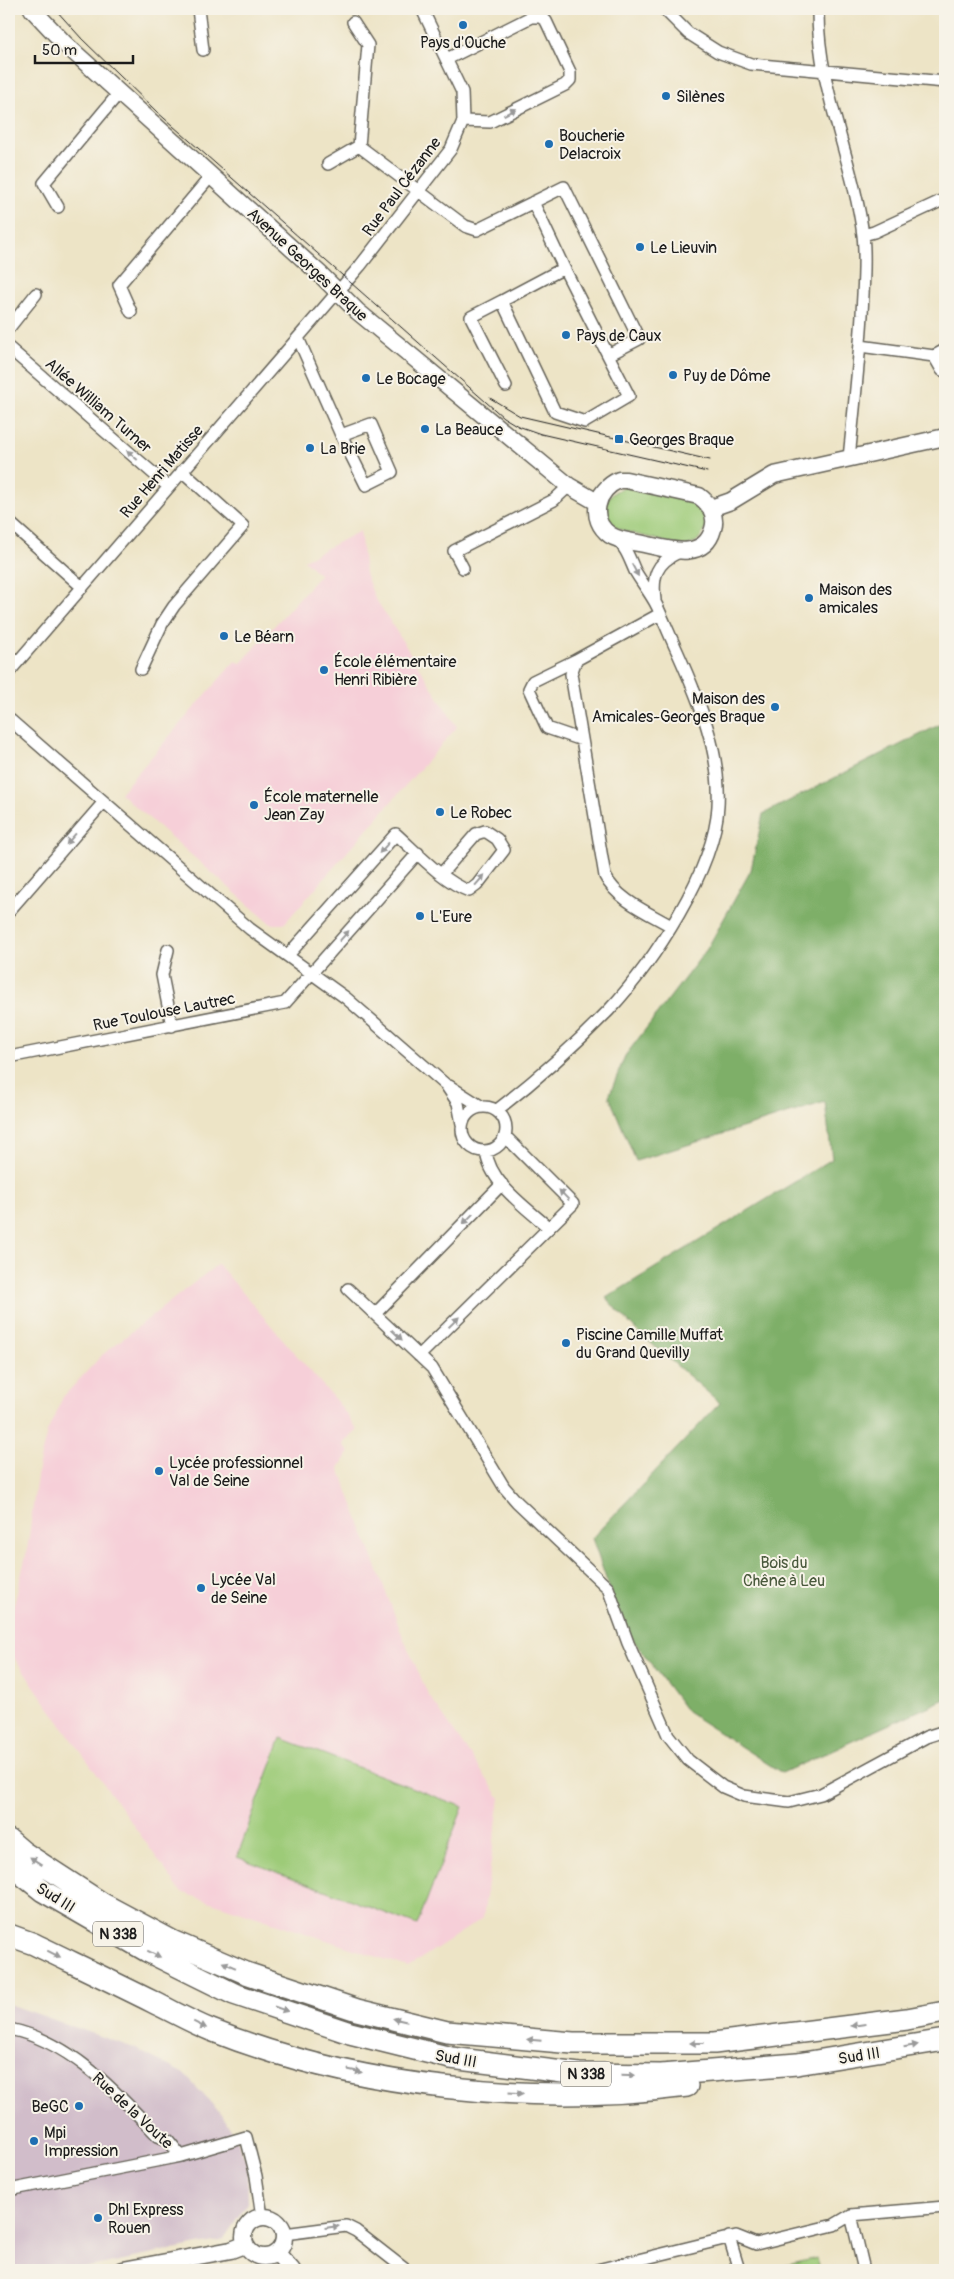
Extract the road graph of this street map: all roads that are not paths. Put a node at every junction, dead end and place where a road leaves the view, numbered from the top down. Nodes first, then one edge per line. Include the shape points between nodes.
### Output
1 (32, 9) edge
2 (198, 9) edge
3 (422, 9) edge
4 (664, 9) edge
5 (818, 9) edge
6 (353, 22) dead end
7 (203, 50) dead end
8 (448, 59) junction
9 (822, 71) junction
10 (945, 82) edge
11 (119, 93) junction
12 (464, 121) junction
13 (359, 146) junction
14 (328, 164) dead end
15 (211, 176) junction
16 (419, 190) junction
17 (945, 199) edge
18 (533, 202) junction
19 (58, 207) dead end
20 (863, 235) junction
21 (564, 268) junction
22 (338, 292) junction
23 (36, 294) dead end
24 (502, 301) junction
25 (131, 312) dead end
26 (9, 328) edge
27 (298, 338) junction
28 (860, 346) junction
29 (9, 348) edge
30 (945, 350) edge
31 (608, 355) junction
32 (934, 356) junction
33 (945, 371) edge
34 (506, 386) dead end
35 (341, 435) junction
36 (945, 437) edge
37 (850, 458) junction
38 (182, 471) junction
39 (569, 486) junction
40 (169, 487) junction
41 (597, 502) junction
42 (710, 508) junction
43 (9, 522) edge
44 (614, 537) junction
45 (680, 552) junction
46 (463, 568) dead end
47 (82, 587) junction
48 (658, 609) junction
49 (576, 660) junction
50 (141, 669) dead end
51 (9, 672) edge
52 (9, 719) edge
53 (582, 740) junction
54 (103, 803) junction
55 (418, 854) junction
56 (442, 873) junction
57 (9, 911) edge
58 (671, 926) junction
59 (168, 950) dead end
60 (288, 956) junction
61 (312, 972) junction
62 (172, 1026) junction
63 (9, 1057) edge
64 (446, 1085) junction
65 (482, 1106) junction
66 (496, 1110) junction
67 (462, 1124) junction
68 (505, 1136) junction
69 (486, 1151) junction
70 (502, 1184) junction
71 (549, 1228) junction
72 (348, 1289) dead end
73 (375, 1314) junction
74 (419, 1356) junction
75 (945, 1731) edge
76 (9, 1840) edge
77 (9, 1864) edge
78 (9, 1935) edge
79 (945, 2012) edge
80 (9, 2029) edge
81 (945, 2040) edge
82 (852, 2056) junction
83 (181, 2156) junction
84 (9, 2190) edge
85 (945, 2207) edge
86 (851, 2215) junction
87 (262, 2217) junction
88 (284, 2234) junction
89 (729, 2237) junction
90 (244, 2246) junction
91 (277, 2253) junction
92 (154, 2267) edge
93 (124, 2270) edge
94 (292, 2270) edge
95 (406, 2270) edge
96 (597, 2270) edge
97 (739, 2270) edge
98 (864, 2270) edge

1 - 11 street, Avenue Georges Braque
2 - 7 street
3 - 8 street, Rue Paul Cézanne
4 - 9 street via 688,33 718,52 751,64
5 - 9 street
6 - 13 street via 368,46
8 - 12 street, Rue Paul Cézanne via 462,92
12 -> 8 street via 490,122 565,84 570,80 570,72 546,21 531,16
9 - 10 street
9 - 20 street via 847,155
11 - 15 street, Avenue Georges Braque
11 - 19 street via 44,183
12 - 16 street, Rue Paul Cézanne via 451,149
13 - 14 street
13 - 16 street
15 - 22 street, Avenue Georges Braque
15 - 25 street via 119,285
16 - 18 street via 465,226 477,230
16 - 22 street, Rue Paul Cézanne
17 - 20 street
18 - 21 street
18 - 31 street via 564,187 639,339
20 - 28 street
21 - 24 street
21 - 31 street
22 - 27 street, Rue Henri Matisse
22 - 39 street, Avenue Georges Braque
23 - 26 street
24 - 31 street via 555,412 585,422 629,396
24 - 34 street via 471,317
27 - 35 street
27 - 38 street, Rue Henri Matisse
28 - 32 street
28 - 37 street
40 -> 29 street, Allée William Turner
30 - 32 street
32 - 33 street
35 - 35 street via 366,485 392,472 371,424
36 - 37 street
37 - 42 street via 774,475 737,498
38 - 40 street, Rue Henri Matisse
38 - 50 street via 243,526 174,606
39 - 41 street, Avenue Georges Braque
39 - 46 street via 554,500 454,551
40 - 47 street, Rue Henri Matisse
41 - 42 street via 608,486 626,480 691,493 699,496
41 - 44 street via 597,517
42 - 45 street via 714,520 712,536 699,548
43 - 47 street
44 - 45 street
44 -> 48 street via 624,548
45 - 48 street via 667,559 658,570 654,588
47 - 51 street, Rue Henri Matisse
48 - 49 street
48 - 58 street via 701,708 715,754 718,790 718,807 707,857
49 - 53 street via 571,674
49 - 53 street via 533,681 528,689 547,728
52 - 54 street
53 - 58 street via 605,876 610,887
54 -> 57 street
54 - 60 street via 250,929
55 - 56 street
55 -> 60 street via 396,834
61 -> 55 street, Rue Toulouse Lautrec
56 -> 56 street via 469,892 504,850 497,839 485,831 476,834
58 - 66 street via 610,1009 560,1057
59 - 62 street via 162,975
60 - 61 street
61 - 62 street, Rue Toulouse Lautrec via 285,1003
61 - 64 street
62 - 63 street, Rue Toulouse Lautrec
64 - 65 street
64 - 67 street via 458,1103
65 - 66 street
65 - 67 street via 471,1110
66 - 68 street via 505,1122
67 - 69 street via 462,1136 466,1142 477,1150
68 - 69 street via 497,1147
71 -> 68 street via 573,1204
69 - 70 street
70 - 71 street
70 -> 73 street
74 -> 71 street
72 - 73 street
73 -> 74 street
74 - 75 street via 432,1368 516,1502 608,1588 668,1735 688,1760 723,1787 744,1796 789,1802 821,1794 926,1737
79 -> 76 highway, Sud III / N 338 via 714,2043 573,2043 447,2032 356,2010 246,1973 174,1942 103,1904
77 -> 82 highway, Sud III / N 338 via 43,1891 147,1951 234,1994 350,2033 451,2058 579,2074 661,2075 751,2069
78 -> 82 highway via 210,2029 297,2059 394,2079 486,2091 563,2095 634,2093 736,2080
80 - 83 street, Rue de la Voute via 44,2040 95,2073
82 -> 81 highway, Sud III / N 338
83 - 84 street, Rue de la Voute
83 - 87 street via 246,2137
85 - 86 street
86 - 89 street via 834,2224 756,2244 736,2236
86 - 98 street
87 - 88 street via 275,2220
87 - 90 street via 246,2227
88 - 91 street via 284,2242
88 -> 95 street via 346,2226
89 - 96 street
89 - 97 street
90 - 91 street via 260,2258
90 - 92 street
91 - 94 street
92 - 93 street

